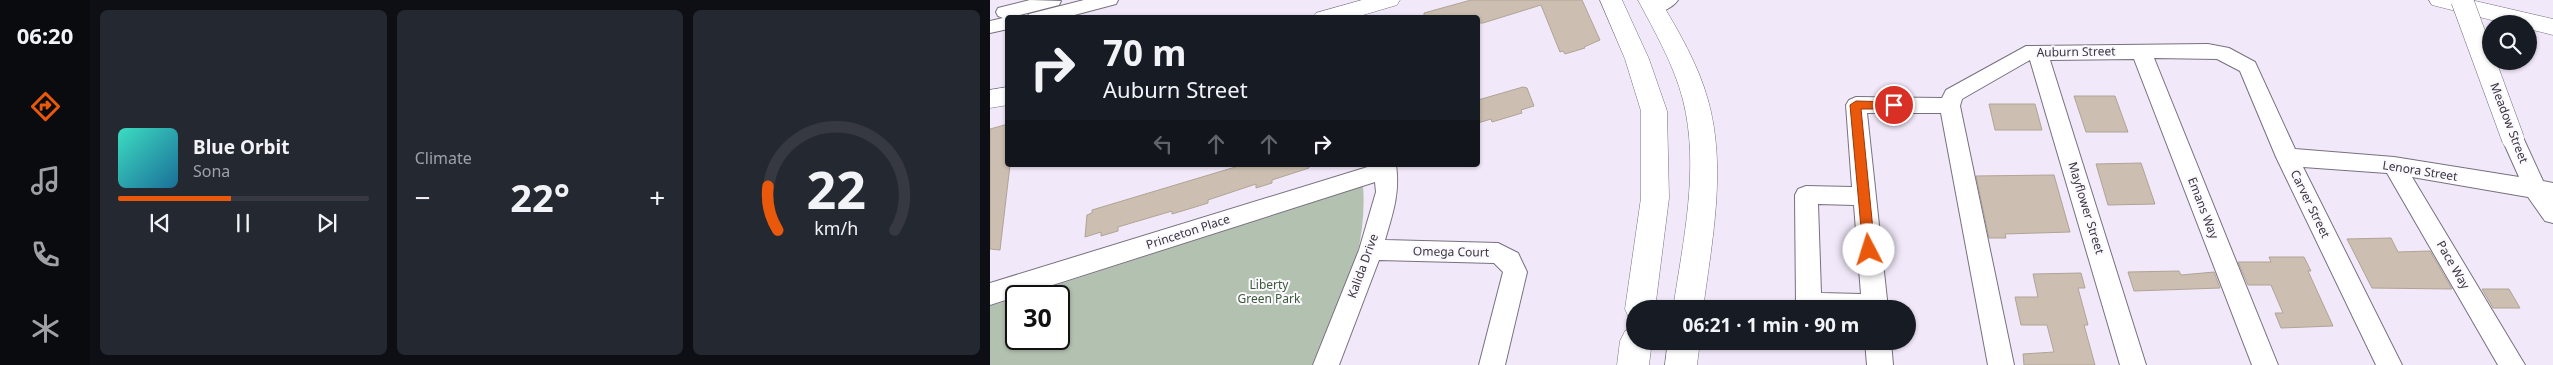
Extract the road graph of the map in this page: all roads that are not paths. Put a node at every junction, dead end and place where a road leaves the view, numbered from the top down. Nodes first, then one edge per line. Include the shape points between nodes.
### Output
1 (1056, 0) edge
2 (1109, 0) edge
3 (1389, 0) edge
4 (1612, 0) edge
5 (2440, 0) edge
6 (2462, 0) edge
7 (2474, 0) edge
8 (1083, 3) edge
9 (1657, 3) edge
10 (1349, 14) edge
11 (1008, 15) edge
12 (1045, 15) edge
13 (2553, 19) edge
14 (2553, 27) edge
15 (2141, 51) junction
16 (2038, 52) junction
17 (2222, 53) joint
18 (1005, 96) edge
19 (990, 99) edge
20 (1950, 106) junction
21 (2286, 157) junction
22 (2394, 165) junction
23 (1385, 168) edge
24 (2544, 190) edge
25 (1864, 196) junction
26 (2553, 214) edge
27 (1371, 250) junction
28 (990, 294) edge
29 (1641, 300) edge
30 (1689, 300) edge
31 (1809, 300) edge
32 (1874, 300) edge
33 (1635, 350) edge
34 (1683, 350) edge
35 (1879, 350) edge
36 (1326, 365) edge
37 (1492, 365) edge
38 (1633, 365) edge
39 (1681, 365) edge
40 (1880, 365) edge
41 (2001, 365) edge
42 (2133, 365) edge
43 (2265, 365) edge
44 (2389, 365) edge
45 (2512, 365) edge

1 - 11 street
2 - 8 street
3 - 10 main road
4 - 29 main road via 1648,87 1656,130 1655,198
5 - 14 main road
6 - 24 street, Meadow Street, bridge via 2513,139
7 - 13 main road
8 - 12 street
9 - 30 main road via 1699,114 1702,197
15 - 16 street, Auburn Street
15 - 17 street, Auburn Street
15 - 43 street, Emans Way
16 - 20 street, Auburn Street via 2026,52 1953,95
16 - 42 street, Mayflower Street
17 - 21 street, Carver Street via 2248,67
18 - 19 main road
20 - 25 street via 1856,105
20 - 41 street
21 - 22 street, Lenora Street
21 - 44 street, Carver Street
22 - 24 street, Lenora Street
22 - 45 street, Pace Way
23 - 27 street, Kalida Drive via 1387,192
23 - 28 street, Princeton Place
24 - 26 street, Meadow Street
25 - 31 street via 1806,195
25 - 32 street
27 - 36 street, Kalida Drive
27 - 37 street, Omega Court via 1498,252 1509,260 1515,272
33 - 38 main road
34 - 39 main road
35 - 40 street

